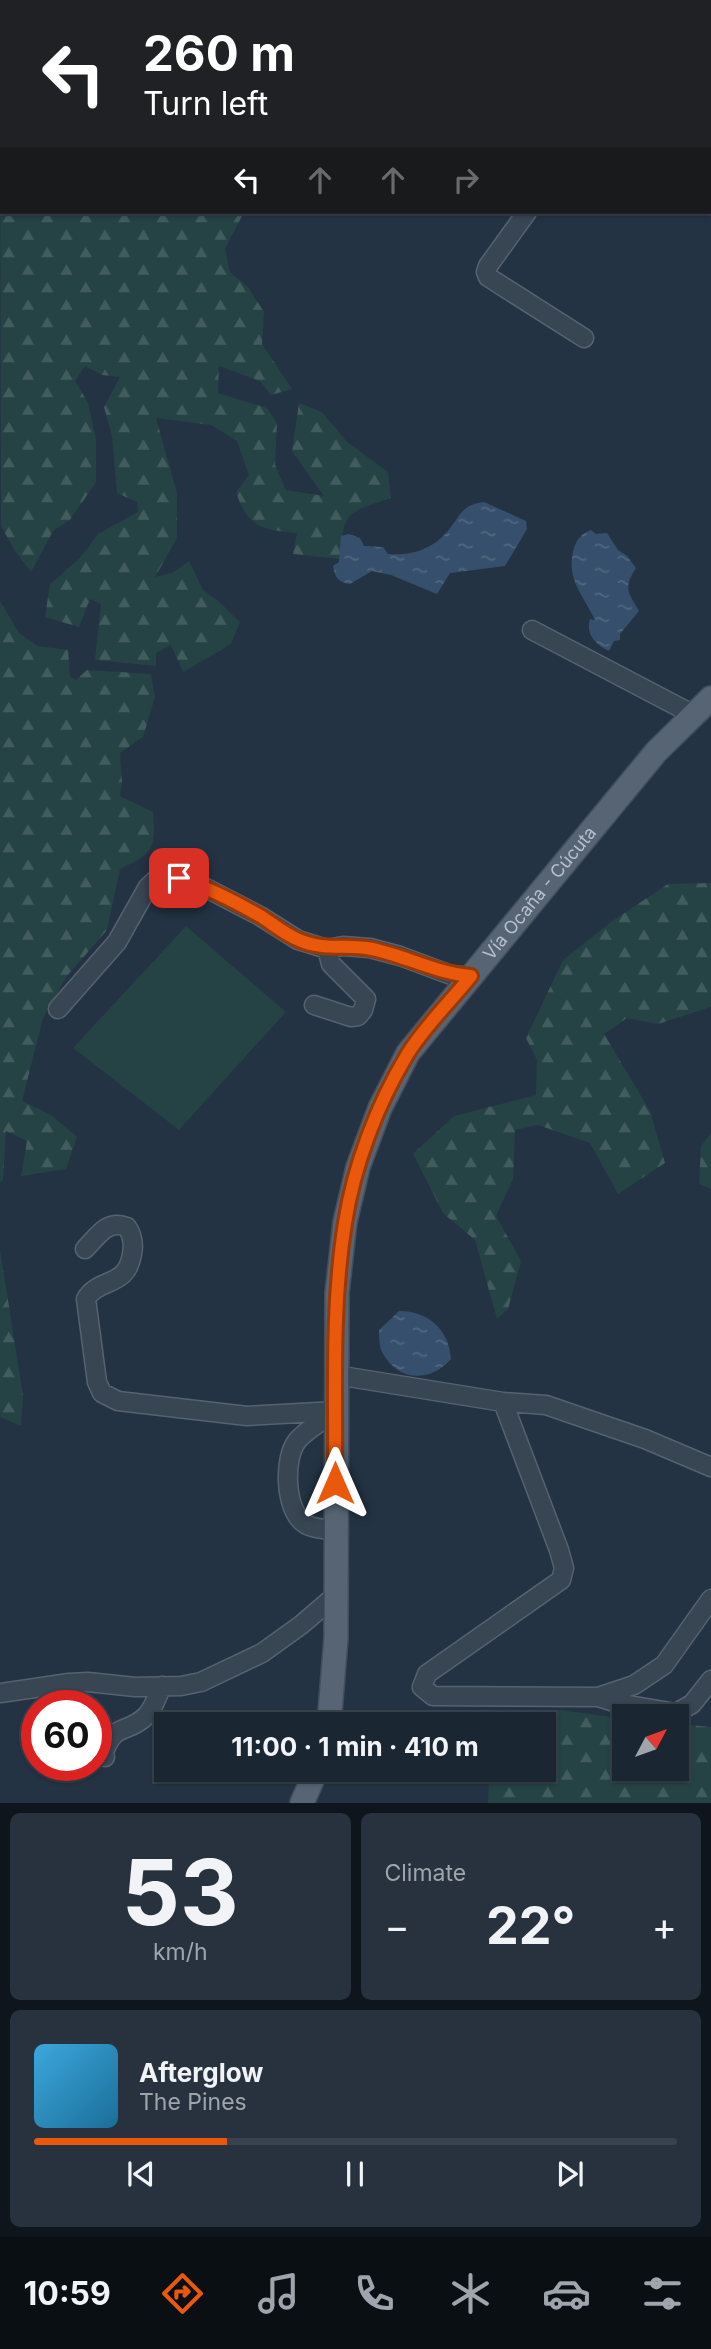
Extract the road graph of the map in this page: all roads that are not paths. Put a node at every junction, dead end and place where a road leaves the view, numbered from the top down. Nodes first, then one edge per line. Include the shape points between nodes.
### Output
1 (526, 214) edge
2 (584, 338) dead end
3 (532, 630) dead end
4 (711, 698) edge
5 (694, 715) junction
6 (327, 949) junction
7 (471, 976) junction
8 (314, 1005) dead end
9 (58, 1009) dead end
10 (85, 1249) dead end
11 (336, 1376) junction
12 (503, 1402) junction
13 (336, 1411) junction
14 (711, 1467) edge
15 (335, 1530) junction
16 (336, 1595) junction
17 (711, 1599) edge
18 (711, 1680) edge
19 (162, 1686) junction
20 (0, 1693) edge
21 (598, 1697) junction
22 (330, 1712) edge
23 (112, 1736) edge
24 (311, 1782) edge
25 (302, 1803) edge

1 - 2 street via 488,266 488,277
3 - 5 street
4 - 5 main road, Vía Ocaña - Cúcuta
5 - 7 main road, Vía Ocaña - Cúcuta via 656,752
6 - 7 street via 370,948 451,975
6 - 8 street via 331,964 366,999 366,1005 361,1014 351,1017
6 - 9 street via 298,940 204,887 160,876 148,887 117,942
7 - 11 main road, Vía Ocaña - Cúcuta via 408,1053 380,1108 358,1167 345,1222 337,1293
10 - 13 street via 114,1224 127,1227 132,1236 131,1259 122,1277 95,1289 86,1299 102,1393 118,1401 247,1416
11 - 12 street
11 - 13 main road, Vía Ocaña - Cúcuta
12 - 14 street via 546,1405
12 - 21 street via 559,1550 564,1568 561,1580 427,1674 422,1686 433,1696
13 - 15 main road, Vía Ocaña - Cúcuta
13 - 15 street via 296,1441 288,1491 301,1522
15 - 16 main road, Vía Ocaña - Cúcuta
16 - 19 street via 262,1653 201,1682
16 - 22 main road, Vía Ocaña - Cúcuta
17 - 21 street via 664,1665 634,1685
18 - 21 street via 692,1704 676,1713
19 - 20 street via 88,1682
19 - 23 street via 148,1714
24 - 25 main road

